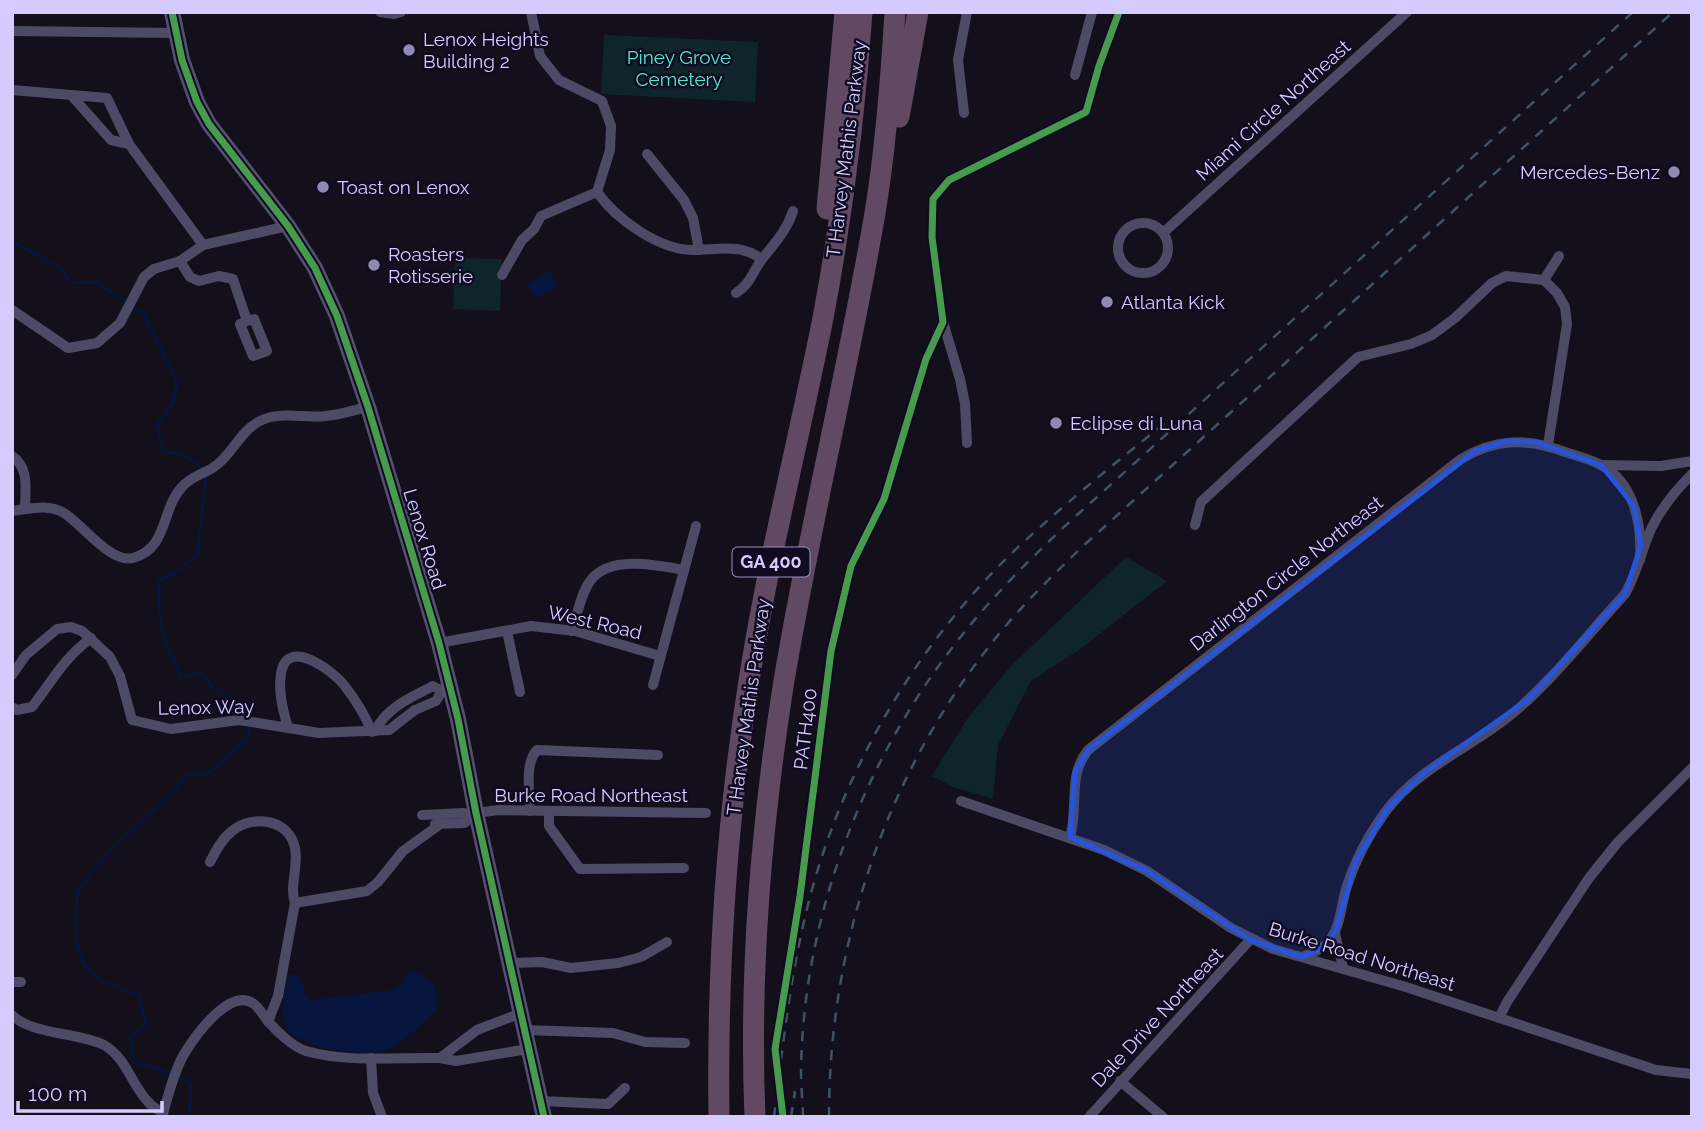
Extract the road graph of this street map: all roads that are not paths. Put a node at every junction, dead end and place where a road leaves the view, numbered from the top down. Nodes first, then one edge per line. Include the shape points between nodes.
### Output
1 (172, 12) edge
2 (380, 12) edge
3 (401, 12) edge
4 (531, 12) edge
5 (845, 12) edge
6 (862, 12) edge
7 (895, 12) edge
8 (918, 12) edge
9 (967, 12) edge
10 (1092, 12) edge
11 (1408, 12) edge
12 (12, 32) edge
13 (176, 33) junction
14 (1075, 75) dead end
15 (12, 90) edge
16 (71, 95) junction
17 (964, 113) dead end
18 (129, 145) junction
19 (647, 154) dead end
20 (597, 192) junction
21 (793, 211) dead end
22 (876, 211) junction
23 (288, 226) junction
24 (1163, 233) junction
25 (203, 245) junction
26 (699, 250) junction
27 (1559, 256) dead end
28 (761, 259) junction
29 (180, 261) junction
30 (502, 275) dead end
31 (1544, 280) junction
32 (736, 293) dead end
33 (12, 310) edge
34 (247, 321) dead end
35 (943, 322) dead end
36 (368, 407) junction
37 (967, 443) dead end
38 (1548, 445) junction
39 (12, 456) edge
40 (793, 456) junction
41 (1692, 461) edge
42 (1601, 465) junction
43 (1692, 474) edge
44 (25, 509) junction
45 (12, 511) edge
46 (1195, 525) dead end
47 (696, 526) dead end
48 (1640, 560) junction
49 (684, 570) junction
50 (508, 631) junction
51 (572, 631) junction
52 (91, 638) junction
53 (439, 643) junction
54 (660, 656) junction
55 (12, 675) edge
56 (653, 685) dead end
57 (446, 689) junction
58 (520, 692) dead end
59 (409, 699) junction
60 (12, 707) edge
61 (415, 710) junction
62 (288, 728) junction
63 (374, 731) junction
64 (658, 755) dead end
65 (1692, 768) edge
66 (961, 801) dead end
67 (530, 811) junction
68 (549, 811) junction
69 (706, 813) dead end
70 (472, 814) junction
71 (1070, 837) junction
72 (210, 862) dead end
73 (684, 868) dead end
74 (295, 903) junction
75 (1335, 933) junction
76 (1250, 940) junction
77 (667, 942) dead end
78 (1302, 957) junction
79 (510, 962) junction
80 (1343, 968) junction
81 (521, 1013) junction
82 (12, 1015) edge
83 (1499, 1018) junction
84 (268, 1022) junction
85 (525, 1030) junction
86 (461, 1043) junction
87 (685, 1043) dead end
88 (528, 1049) junction
89 (371, 1058) junction
90 (440, 1058) junction
91 (465, 1059) junction
92 (1692, 1074) edge
93 (1120, 1081) junction
94 (625, 1088) dead end
95 (542, 1109) edge
96 (163, 1115) edge
97 (382, 1117) edge
98 (719, 1117) edge
99 (755, 1117) edge
100 (1089, 1117) edge
101 (1163, 1117) edge

1 - 13 street, Lenox Road
2 - 3 street
4 - 20 street via 540,56 552,72 602,101 611,126 610,150
5 - 40 highway via 827,202
6 - 40 highway, T Harvey Mathis Parkway / GA 400 via 841,212
7 - 22 highway, T Harvey Mathis Parkway / GA 400
8 - 22 highway via 891,158
9 - 17 street via 958,60
10 - 14 street
11 - 24 street, Miami Circle Northeast
12 - 13 street
13 - 23 street, Lenox Road via 187,79 209,124
15 - 16 street
16 - 18 street via 111,140
16 - 18 street via 107,98
18 - 25 street
19 - 26 street via 684,200
20 - 26 street via 626,223 667,245
20 - 30 street via 541,216
21 - 28 street via 775,246
22 - 99 highway, T Harvey Mathis Parkway / GA 400 via 776,738 757,934
23 - 25 street
23 - 36 street, Lenox Road via 327,292
24 - 24 street via 1144,223 1131,226 1117,246 1119,258 1137,273 1158,268 1168,251
25 - 29 street
26 - 28 street via 746,250
27 - 31 street
28 - 32 street via 751,279
29 - 33 street via 144,277 120,323 97,344 68,348
29 - 34 street via 190,277 199,281 219,276 233,279
31 - 38 street via 1565,307 1567,324
31 - 46 street via 1506,276 1432,335 1358,356 1201,502
35 - 37 street via 965,404
36 - 44 street via 258,422 229,454 182,485 158,540 147,553 131,559 106,549 63,512 40,506
36 - 53 street, Lenox Road
38 - 42 street, Darlington Circle Northeast
38 - 71 street, Darlington Circle Northeast via 1506,441 1461,458 1088,750 1075,772 1075,822
39 - 44 street via 23,466
40 - 98 highway, T Harvey Mathis Parkway / GA 400 via 751,668 735,786 722,946
41 - 42 street, Darlington Circle Northeast via 1661,466
42 - 48 street, Darlington Circle Northeast via 1620,482 1634,506
43 - 48 street via 1663,507
44 - 45 street
47 - 49 street
48 - 75 street via 1625,594 1530,698 1424,773 1388,808 1356,861
49 - 51 street via 645,563 602,570 590,581
49 - 54 street
50 - 51 street, West Road via 531,626
50 - 53 street, West Road
50 - 58 street
51 - 54 street, West Road
52 - 55 street via 71,627 57,629 26,655
52 - 60 street via 57,670 32,707
52 - 62 street, Lenox Way via 110,657 120,676 132,720 171,729 239,720
53 - 57 street, Lenox Road
54 - 56 street
57 - 59 street via 433,686
57 - 61 street, Lenox Way via 436,701
57 - 70 street, Lenox Road
59 - 61 street
59 - 63 street
61 - 63 street, Lenox Way via 389,730
62 - 63 street, Lenox Way via 319,733
62 - 63 street via 281,671 291,658 299,657 310,658 342,683
64 - 67 street via 537,750 529,767
65 - 83 street via 1589,878
66 - 71 street, Burke Road Northeast
67 - 68 street, Burke Road Northeast
67 - 70 street, Burke Road Northeast
68 - 69 street, Burke Road Northeast
68 - 73 street via 549,826 580,869
70 - 74 street, Burke Road Northeast via 446,821 403,852 367,891
70 - 79 street, Lenox Road
71 - 76 street, Burke Road Northeast via 1147,871
72 - 74 street via 235,828 257,820 277,825 295,846
74 - 84 street via 278,996
75 - 78 street via 1324,946
75 - 80 street
76 - 78 street, Burke Road Northeast
76 - 93 street, Dale Drive Northeast
77 - 79 street via 641,957 618,963 570,968
78 - 80 street, Burke Road Northeast
79 - 81 street, Lenox Road
80 - 83 street, Burke Road Northeast
81 - 85 street, Lenox Road
81 - 86 street via 477,1030
82 - 96 street via 104,1045 149,1104
83 - 92 street, Burke Road Northeast via 1656,1070
84 - 89 street via 301,1050 334,1058
84 - 96 street via 253,1002 238,999 228,1004 207,1023 183,1057
85 - 87 street via 613,1033 645,1041
85 - 88 street, Lenox Road
86 - 90 street
86 - 91 street
88 - 91 street
88 - 95 street, Lenox Road
89 - 90 street
89 - 97 street via 373,1093
90 - 91 street
93 - 100 street, Dale Drive Northeast
93 - 101 street
94 - 95 street via 608,1104

